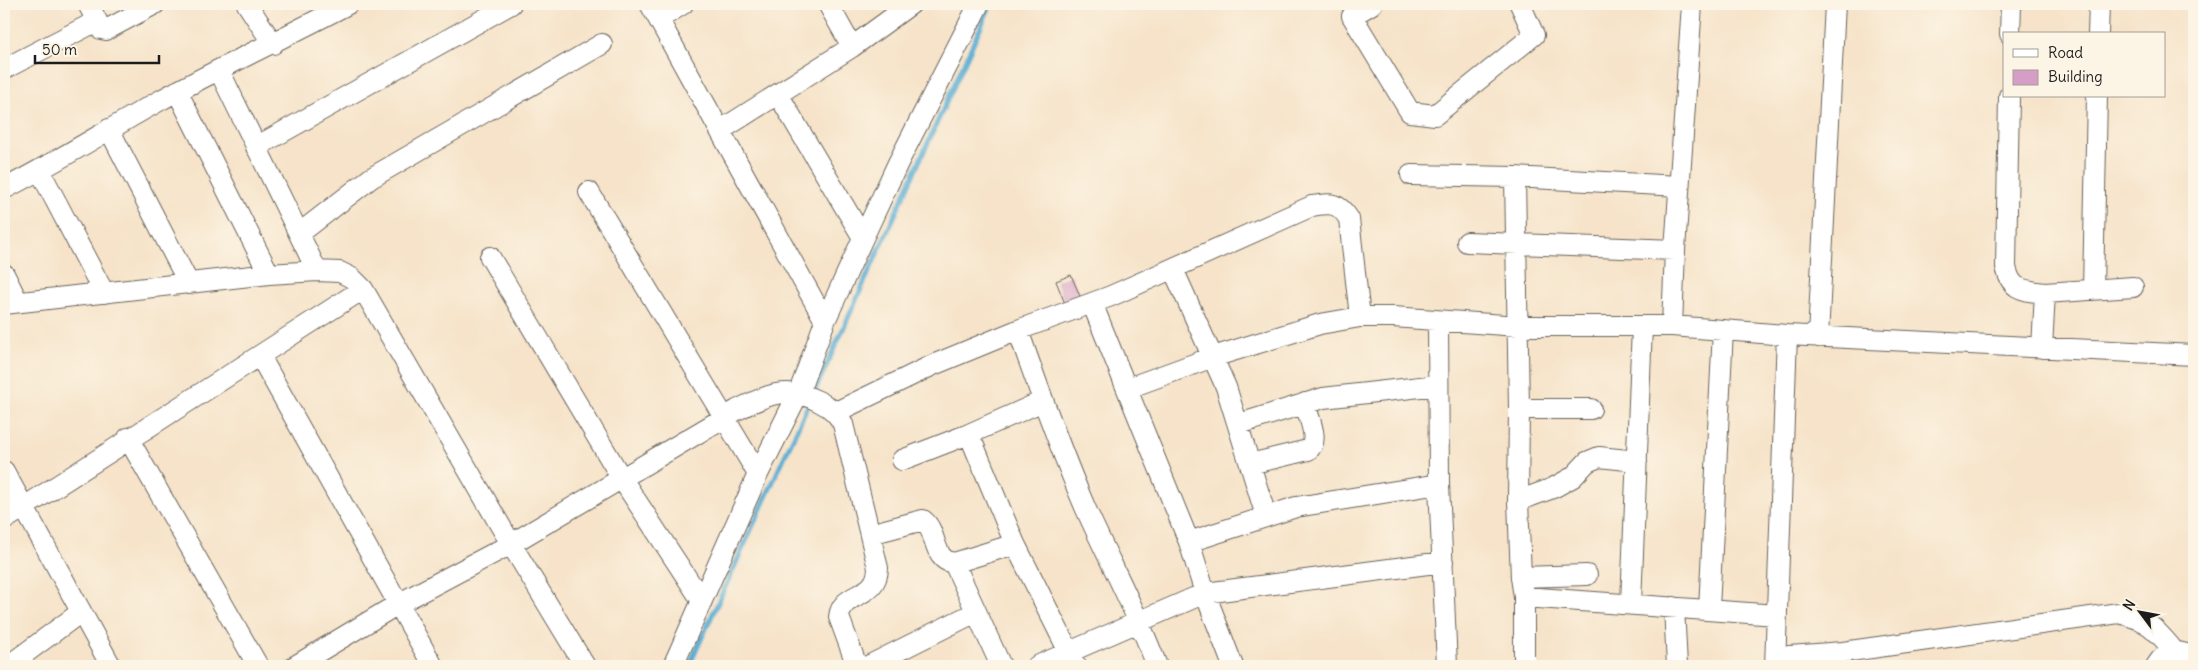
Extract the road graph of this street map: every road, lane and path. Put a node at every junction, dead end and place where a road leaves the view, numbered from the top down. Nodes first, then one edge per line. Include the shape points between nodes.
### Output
1 (155, 4) edge
2 (247, 4) edge
3 (348, 4) edge
4 (511, 4) edge
5 (683, 4) edge
6 (828, 4) edge
7 (911, 4) edge
8 (1372, 4) edge
9 (1520, 4) edge
10 (1692, 4) edge
11 (1835, 4) edge
12 (2011, 4) edge
13 (2098, 4) edge
14 (974, 7) edge
15 (655, 11) edge
16 (93, 12) edge
17 (2010, 32) edge
18 (2098, 32) edge
19 (273, 44) junction
20 (602, 44) dead end
21 (852, 47) junction
22 (4, 69) edge
23 (219, 70) junction
24 (177, 92) junction
25 (778, 94) junction
26 (2009, 98) edge
27 (2097, 98) edge
28 (109, 129) junction
29 (720, 130) junction
30 (256, 147) junction
31 (40, 171) junction
32 (1411, 175) dead end
33 (1515, 177) junction
34 (1679, 186) junction
35 (4, 189) edge
36 (590, 192) dead end
37 (300, 233) junction
38 (863, 238) junction
39 (1467, 242) dead end
40 (1516, 244) junction
41 (1675, 250) junction
42 (490, 257) dead end
43 (1173, 269) junction
44 (318, 271) junction
45 (4, 274) edge
46 (269, 274) junction
47 (190, 284) junction
48 (2132, 287) dead end
49 (363, 289) junction
50 (2093, 290) junction
51 (104, 293) junction
52 (2045, 293) junction
53 (11, 303) edge
54 (1092, 303) junction
55 (1360, 317) junction
56 (825, 321) junction
57 (1438, 321) junction
58 (1518, 326) junction
59 (1642, 326) junction
60 (1672, 326) junction
61 (1018, 330) junction
62 (1723, 330) junction
63 (1787, 335) junction
64 (1818, 337) junction
65 (2042, 348) junction
66 (2194, 355) edge
67 (260, 356) junction
68 (1213, 357) junction
69 (1438, 385) junction
70 (1128, 388) junction
71 (804, 394) junction
72 (1043, 401) junction
73 (1305, 403) junction
74 (833, 409) junction
75 (1519, 409) junction
76 (1591, 409) dead end
77 (724, 418) junction
78 (1239, 424) junction
79 (969, 434) junction
80 (128, 438) junction
81 (902, 460) dead end
82 (1637, 460) junction
83 (1250, 464) junction
84 (4, 470) edge
85 (758, 474) junction
86 (622, 479) junction
87 (1439, 484) junction
88 (1518, 501) junction
89 (24, 507) junction
90 (1266, 516) junction
91 (4, 520) edge
92 (870, 534) junction
93 (1189, 542) junction
94 (511, 544) junction
95 (1016, 544) junction
96 (1443, 562) junction
97 (954, 563) junction
98 (1587, 575) dead end
99 (1521, 577) junction
100 (1205, 593) junction
101 (1524, 597) junction
102 (702, 601) junction
103 (398, 604) junction
104 (1631, 604) junction
105 (1674, 607) junction
106 (1709, 610) junction
107 (81, 612) junction
108 (976, 612) junction
109 (1777, 615) junction
110 (1140, 620) junction
111 (2174, 651) junction
112 (2194, 656) edge
113 (1843, 659) edge
114 (1073, 660) edge
115 (1775, 662) edge
116 (8, 666) edge
117 (111, 666) edge
118 (258, 666) edge
119 (295, 666) edge
120 (433, 666) edge
121 (585, 666) edge
122 (673, 666) edge
123 (857, 666) edge
124 (868, 666) edge
125 (1001, 666) edge
126 (1037, 666) edge
127 (1158, 666) edge
128 (1233, 666) edge
129 (1447, 666) edge
130 (1524, 666) edge
131 (1677, 666) edge
132 (2156, 666) edge

1 - 16 street via 106,30 102,29
2 - 19 street
3 - 19 street
4 - 30 street
5 - 15 street
6 - 21 street
7 - 21 street
8 - 9 street via 1352,16 1410,112 1435,115 1534,35
10 - 34 street
11 - 64 street
12 - 17 street
13 - 18 street
14 - 38 street
15 - 29 street
16 - 22 street
19 - 23 street
20 - 37 street via 372,178
21 - 25 street
23 - 24 street
23 - 30 street
24 - 28 street
24 - 46 street
25 - 29 street
25 - 38 street
26 - 52 street via 2008,278 2014,286
27 - 50 street
28 - 31 street
28 - 47 street
29 - 56 street
30 - 37 street
31 - 35 street
31 - 51 street
32 - 33 street
33 - 34 street
33 - 40 street
34 - 41 street
36 - 77 street
37 - 44 street
38 - 56 street
39 - 40 street
40 - 41 street
40 - 58 street
41 - 60 street
42 - 86 street
43 - 54 street
43 - 55 street via 1312,206 1330,204 1342,208 1349,219
43 - 68 street
44 - 46 street
44 - 49 street via 340,272
45 - 53 street
46 - 47 street
47 - 51 street
48 - 50 street
49 - 67 street
49 - 94 street
50 - 52 street
51 - 53 street
52 - 65 street
54 - 61 street
54 - 70 street
55 - 57 street
55 - 68 street via 1320,324
56 - 71 street
57 - 58 street
57 - 69 street
58 - 59 street
58 - 75 street
59 - 60 street
59 - 82 street
60 - 62 street
61 - 72 street
61 - 74 street
62 - 63 street
62 - 106 street
63 - 64 street
63 - 109 street
64 - 65 street
65 - 66 street
67 - 80 street
67 - 103 street
68 - 70 street
68 - 78 street
69 - 73 street via 1357,393
69 - 87 street
70 - 93 street
71 - 74 street
71 - 77 street via 760,398
71 - 85 street
72 - 79 street
72 - 110 street via 1086,508
73 - 78 street
73 - 83 street via 1315,439 1313,447
74 - 92 street via 843,424
75 - 76 street
75 - 88 street
77 - 85 street
77 - 86 street
78 - 83 street
79 - 81 street
79 - 95 street
80 - 89 street
80 - 118 street
82 - 88 street via 1599,457 1587,462 1573,477 1553,488
82 - 104 street
83 - 90 street
84 - 89 street
85 - 102 street
86 - 94 street
86 - 102 street
87 - 90 street via 1296,506
87 - 96 street
88 - 99 street
89 - 91 street
89 - 107 street
90 - 93 street
92 - 97 street via 923,520 929,524 941,557
92 - 123 street via 878,568 877,578 871,588 840,608 839,616
93 - 100 street
94 - 103 street
94 - 121 street
95 - 97 street
95 - 114 street
96 - 100 street
96 - 129 street
97 - 108 street
98 - 99 street
99 - 101 street
100 - 110 street
100 - 128 street
101 - 104 street
101 - 130 street
102 - 122 street
103 - 119 street
103 - 120 street
104 - 105 street
105 - 106 street
105 - 131 street
106 - 109 street
107 - 116 street
107 - 117 street
108 - 124 street
108 - 125 street
109 - 115 street
110 - 114 street
110 - 127 street
111 - 112 street
111 - 113 street via 2141,619 2120,613
111 - 132 street
113 - 115 street
114 - 126 street

